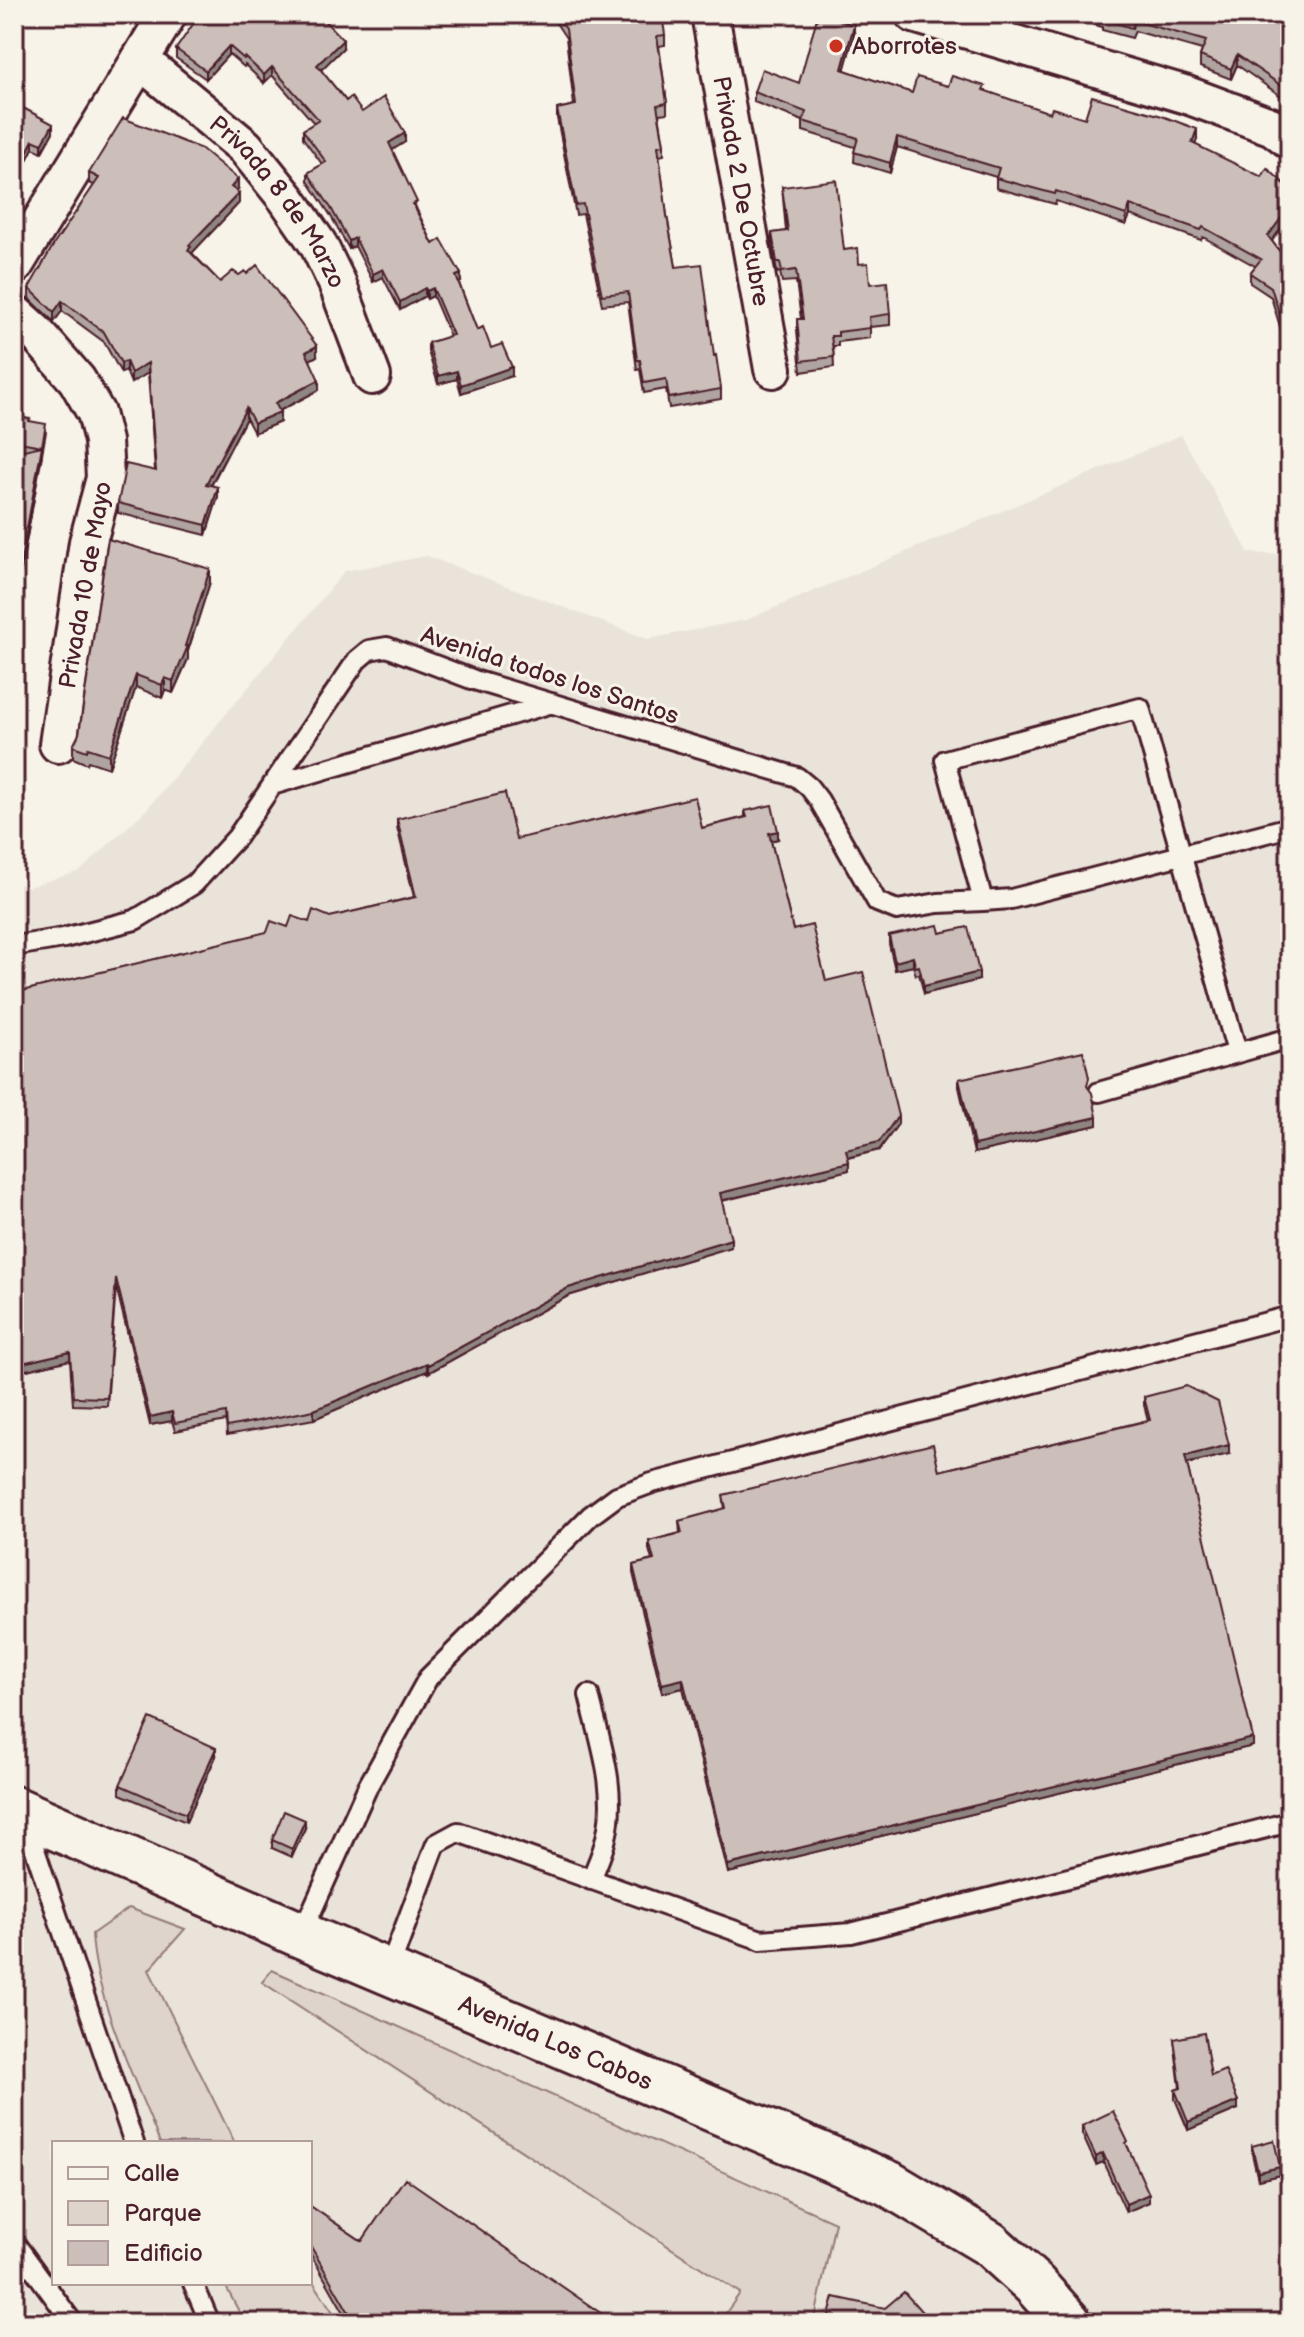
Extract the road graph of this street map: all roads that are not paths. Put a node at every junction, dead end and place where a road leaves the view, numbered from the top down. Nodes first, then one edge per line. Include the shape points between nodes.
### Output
1 (168, 14) edge
2 (710, 14) edge
3 (914, 14) edge
4 (140, 60) junction
5 (1290, 140) edge
6 (14, 266) edge
7 (14, 313) edge
8 (773, 369) dead end
9 (372, 376) dead end
10 (552, 703) junction
11 (58, 744) dead end
12 (272, 785) junction
13 (1290, 827) edge
14 (1181, 854) junction
15 (983, 901) junction
16 (14, 946) edge
17 (1290, 1038) edge
18 (1237, 1052) junction
19 (1099, 1092) dead end
20 (1290, 1316) edge
21 (589, 1695) dead end
22 (18, 1811) edge
23 (1290, 1822) edge
24 (591, 1880) junction
25 (301, 1935) junction
26 (388, 1972) junction
27 (133, 2141) edge
28 (14, 2242) edge
29 (194, 2285) edge
30 (73, 2323) edge
31 (210, 2323) edge
32 (1069, 2323) edge

1 - 4 street
2 - 8 street, Privada 2 De Octubre
3 - 5 street via 1187,95 1273,127
4 - 6 street
4 - 9 street, Privada 8 de Marzo via 245,147 287,199 337,283
7 - 11 street, Privada 10 de Mayo via 77,380 96,413 103,441 105,478 88,542
10 - 12 lane
10 - 12 lane, Avenida todos los Santos via 387,647 369,650
10 - 15 lane, Avenida todos los Santos via 797,777 819,800 877,902 897,910
12 - 16 lane, Avenida todos los Santos via 237,837 194,884 135,920
13 - 14 lane, Avenida todos los Santos
14 - 15 lane, Avenida todos los Santos via 1011,899
14 - 15 lane via 1140,708 945,760
14 - 18 lane
17 - 18 lane
18 - 19 lane
20 - 25 lane via 617,1496 590,1516 428,1678 368,1786
21 - 24 lane via 610,1783 606,1840
22 - 25 main road, Avenida Los Cabos
22 - 27 lane
23 - 24 lane via 851,1933 761,1940
24 - 26 lane via 458,1832 436,1844
25 - 26 main road, Avenida Los Cabos
26 - 32 main road, Avenida Los Cabos via 888,2183 990,2244
28 - 30 lane
29 - 31 lane

